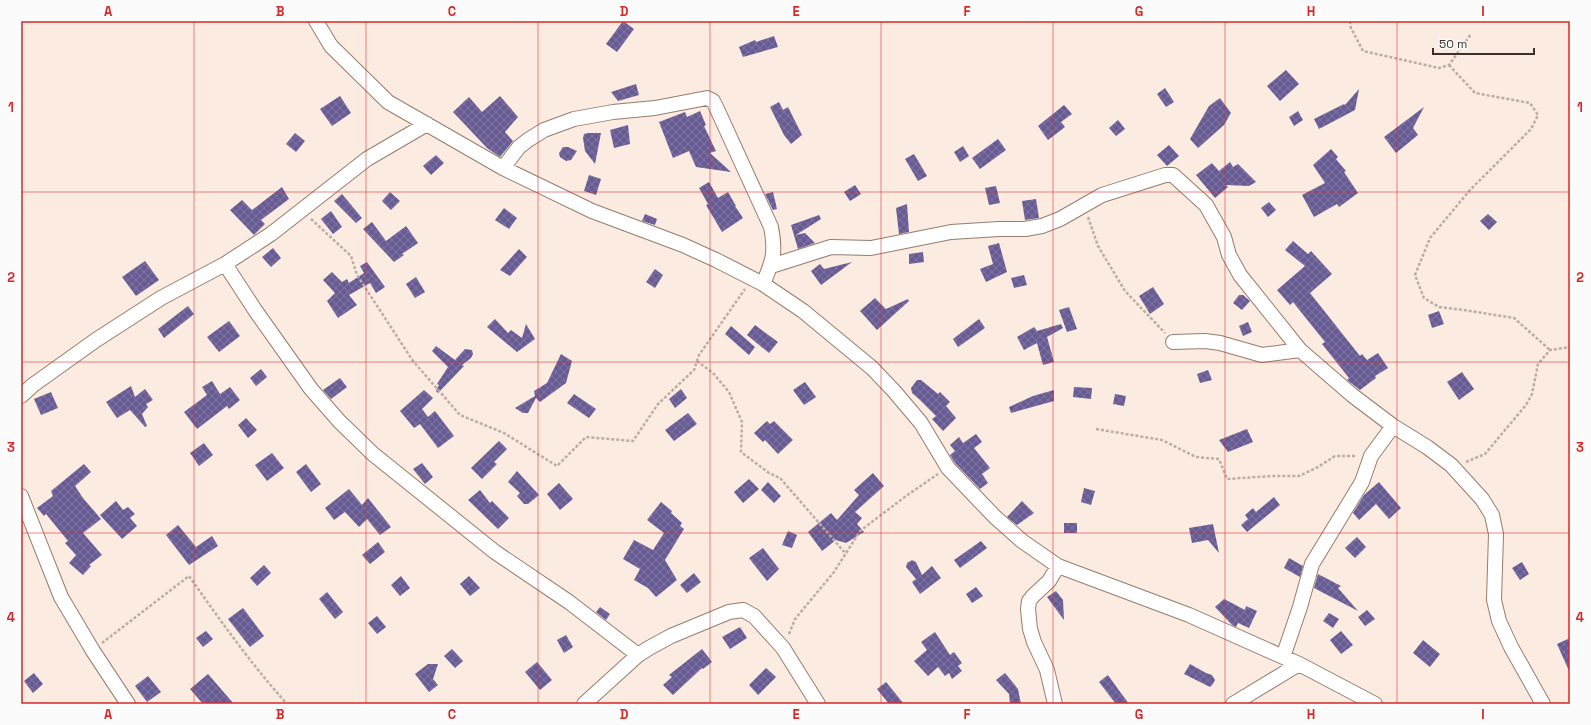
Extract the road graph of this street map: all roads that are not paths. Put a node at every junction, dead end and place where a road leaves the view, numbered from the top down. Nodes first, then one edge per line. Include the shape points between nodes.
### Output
1 (316, 21) edge
2 (427, 124) junction
3 (503, 168) junction
4 (225, 264) junction
5 (771, 266) junction
6 (758, 281) junction
7 (1173, 342) road end
8 (1300, 350) junction
9 (21, 396) edge
10 (1393, 426) junction
11 (21, 496) edge
12 (1058, 566) junction
13 (638, 655) junction
14 (1283, 657) junction
15 (1298, 664) junction
16 (813, 702) edge
17 (128, 704) edge
18 (584, 704) edge
19 (1055, 704) edge
20 (1233, 704) edge
21 (1375, 704) edge
22 (1543, 704) edge

1 - 2 street via 330,46 388,102
2 - 3 street
2 - 4 street via 367,159 271,234
3 - 5 street via 528,140 544,130 574,119 707,98 713,101 717,109 771,227 774,255
3 - 6 street via 592,211 683,245
4 - 9 street via 161,298 67,360
4 - 13 street via 311,389 373,454 495,552 569,602
5 - 6 street
5 - 8 street via 831,247 871,248 951,232 1025,230 1060,219 1102,195 1172,175 1206,205 1224,238 1228,255 1240,275
6 - 12 street via 803,311 872,368 921,423 948,468 995,517 1022,541
7 - 8 street via 1220,343 1262,354
8 - 10 street
10 - 14 street via 1371,456 1362,482 1312,564
10 - 22 street via 1451,465 1482,499 1492,515 1496,534 1494,600 1499,621
11 - 17 street via 61,597 92,651
12 - 14 street via 1188,615
12 - 19 street via 1050,581 1029,601 1028,609 1030,629 1047,670
13 - 16 street via 671,636 729,612 743,610 754,616 783,648
13 - 18 street
14 - 15 street
15 - 20 street
15 - 21 street

